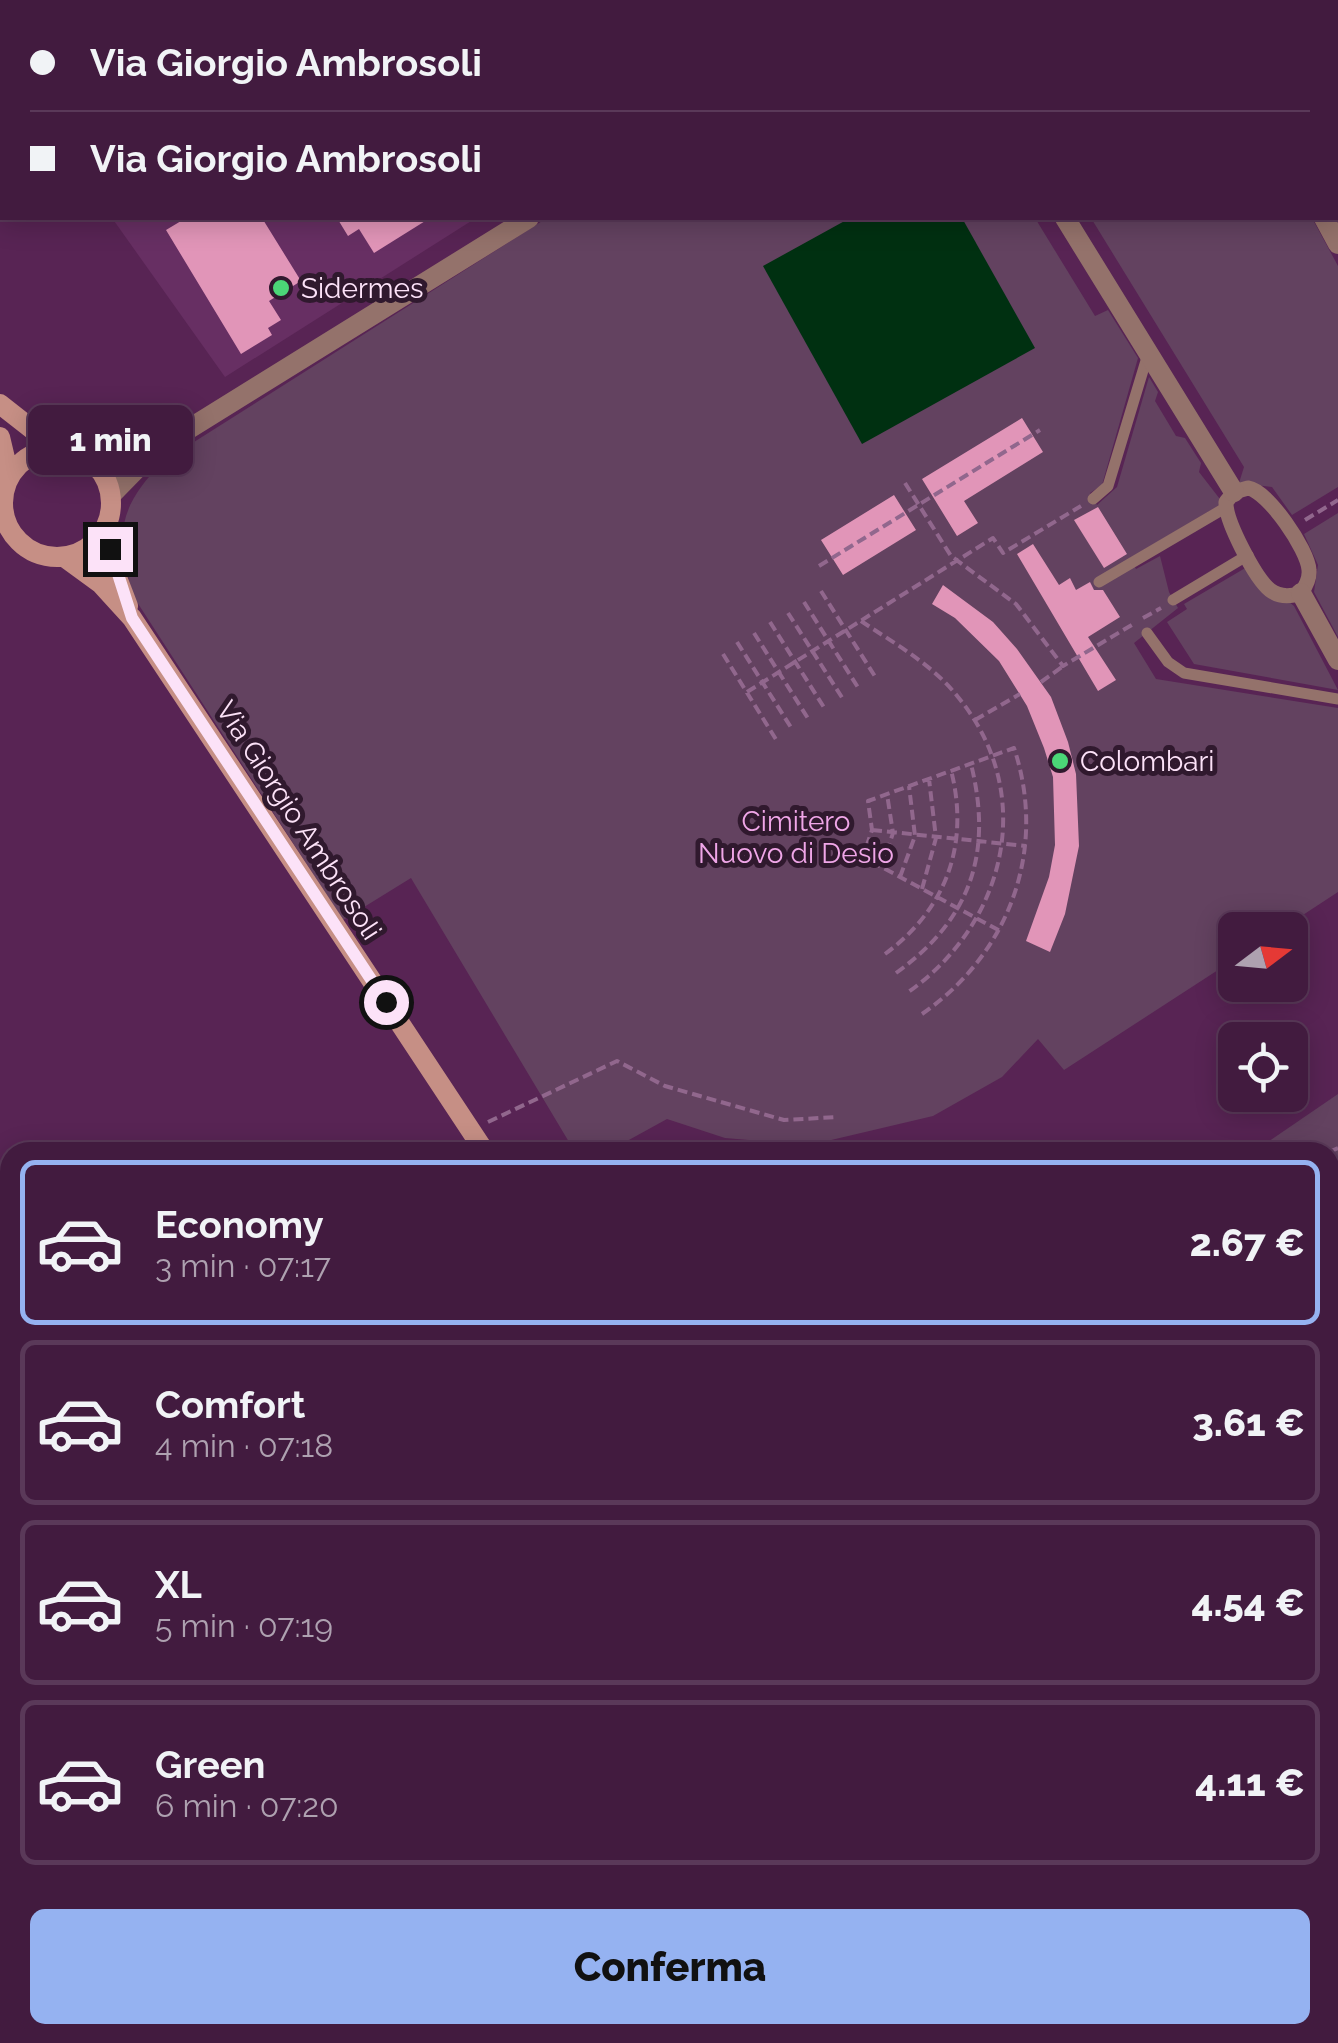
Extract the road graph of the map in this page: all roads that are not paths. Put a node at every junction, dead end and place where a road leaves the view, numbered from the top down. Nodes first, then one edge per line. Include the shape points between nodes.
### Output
1 (526, 220) edge
2 (1065, 220) edge
3 (1325, 220) edge
4 (1338, 244) edge
5 (1148, 354) junction
6 (0, 404) edge
7 (0, 438) edge
8 (56, 448) junction
9 (154, 450) junction
10 (82, 454) junction
11 (9, 475) junction
12 (111, 495) junction
13 (1093, 499) road end
14 (1230, 500) junction
15 (106, 526) junction
16 (1248, 555) junction
17 (64, 558) junction
18 (1100, 582) dead end
19 (1301, 593) junction
20 (1174, 600) road end
21 (132, 618) junction
22 (1147, 633) dead end
23 (1338, 660) edge
24 (1338, 698) edge
25 (478, 1142) edge

1 - 9 street
2 - 5 street
3 - 4 street
5 - 13 lane via 1113,472
5 - 14 street
6 - 8 main road
7 - 11 main road
8 - 10 main road
8 - 11 main road via 21,460
9 - 10 street
9 - 12 street
10 - 12 main road via 96,464
11 - 17 main road via 3,491 7,526 30,551
12 - 15 main road
14 - 16 street
14 - 18 lane
14 - 19 street via 1248,488 1262,492 1309,569
15 - 17 main road via 89,547
15 - 21 main road, Via Giorgio Ambrosoli
16 - 19 street via 1272,591
16 - 20 lane
17 - 21 main road, Via Giorgio Ambrosoli
19 - 23 street
21 - 25 main road, Via Giorgio Ambrosoli
22 - 24 lane via 1184,674

